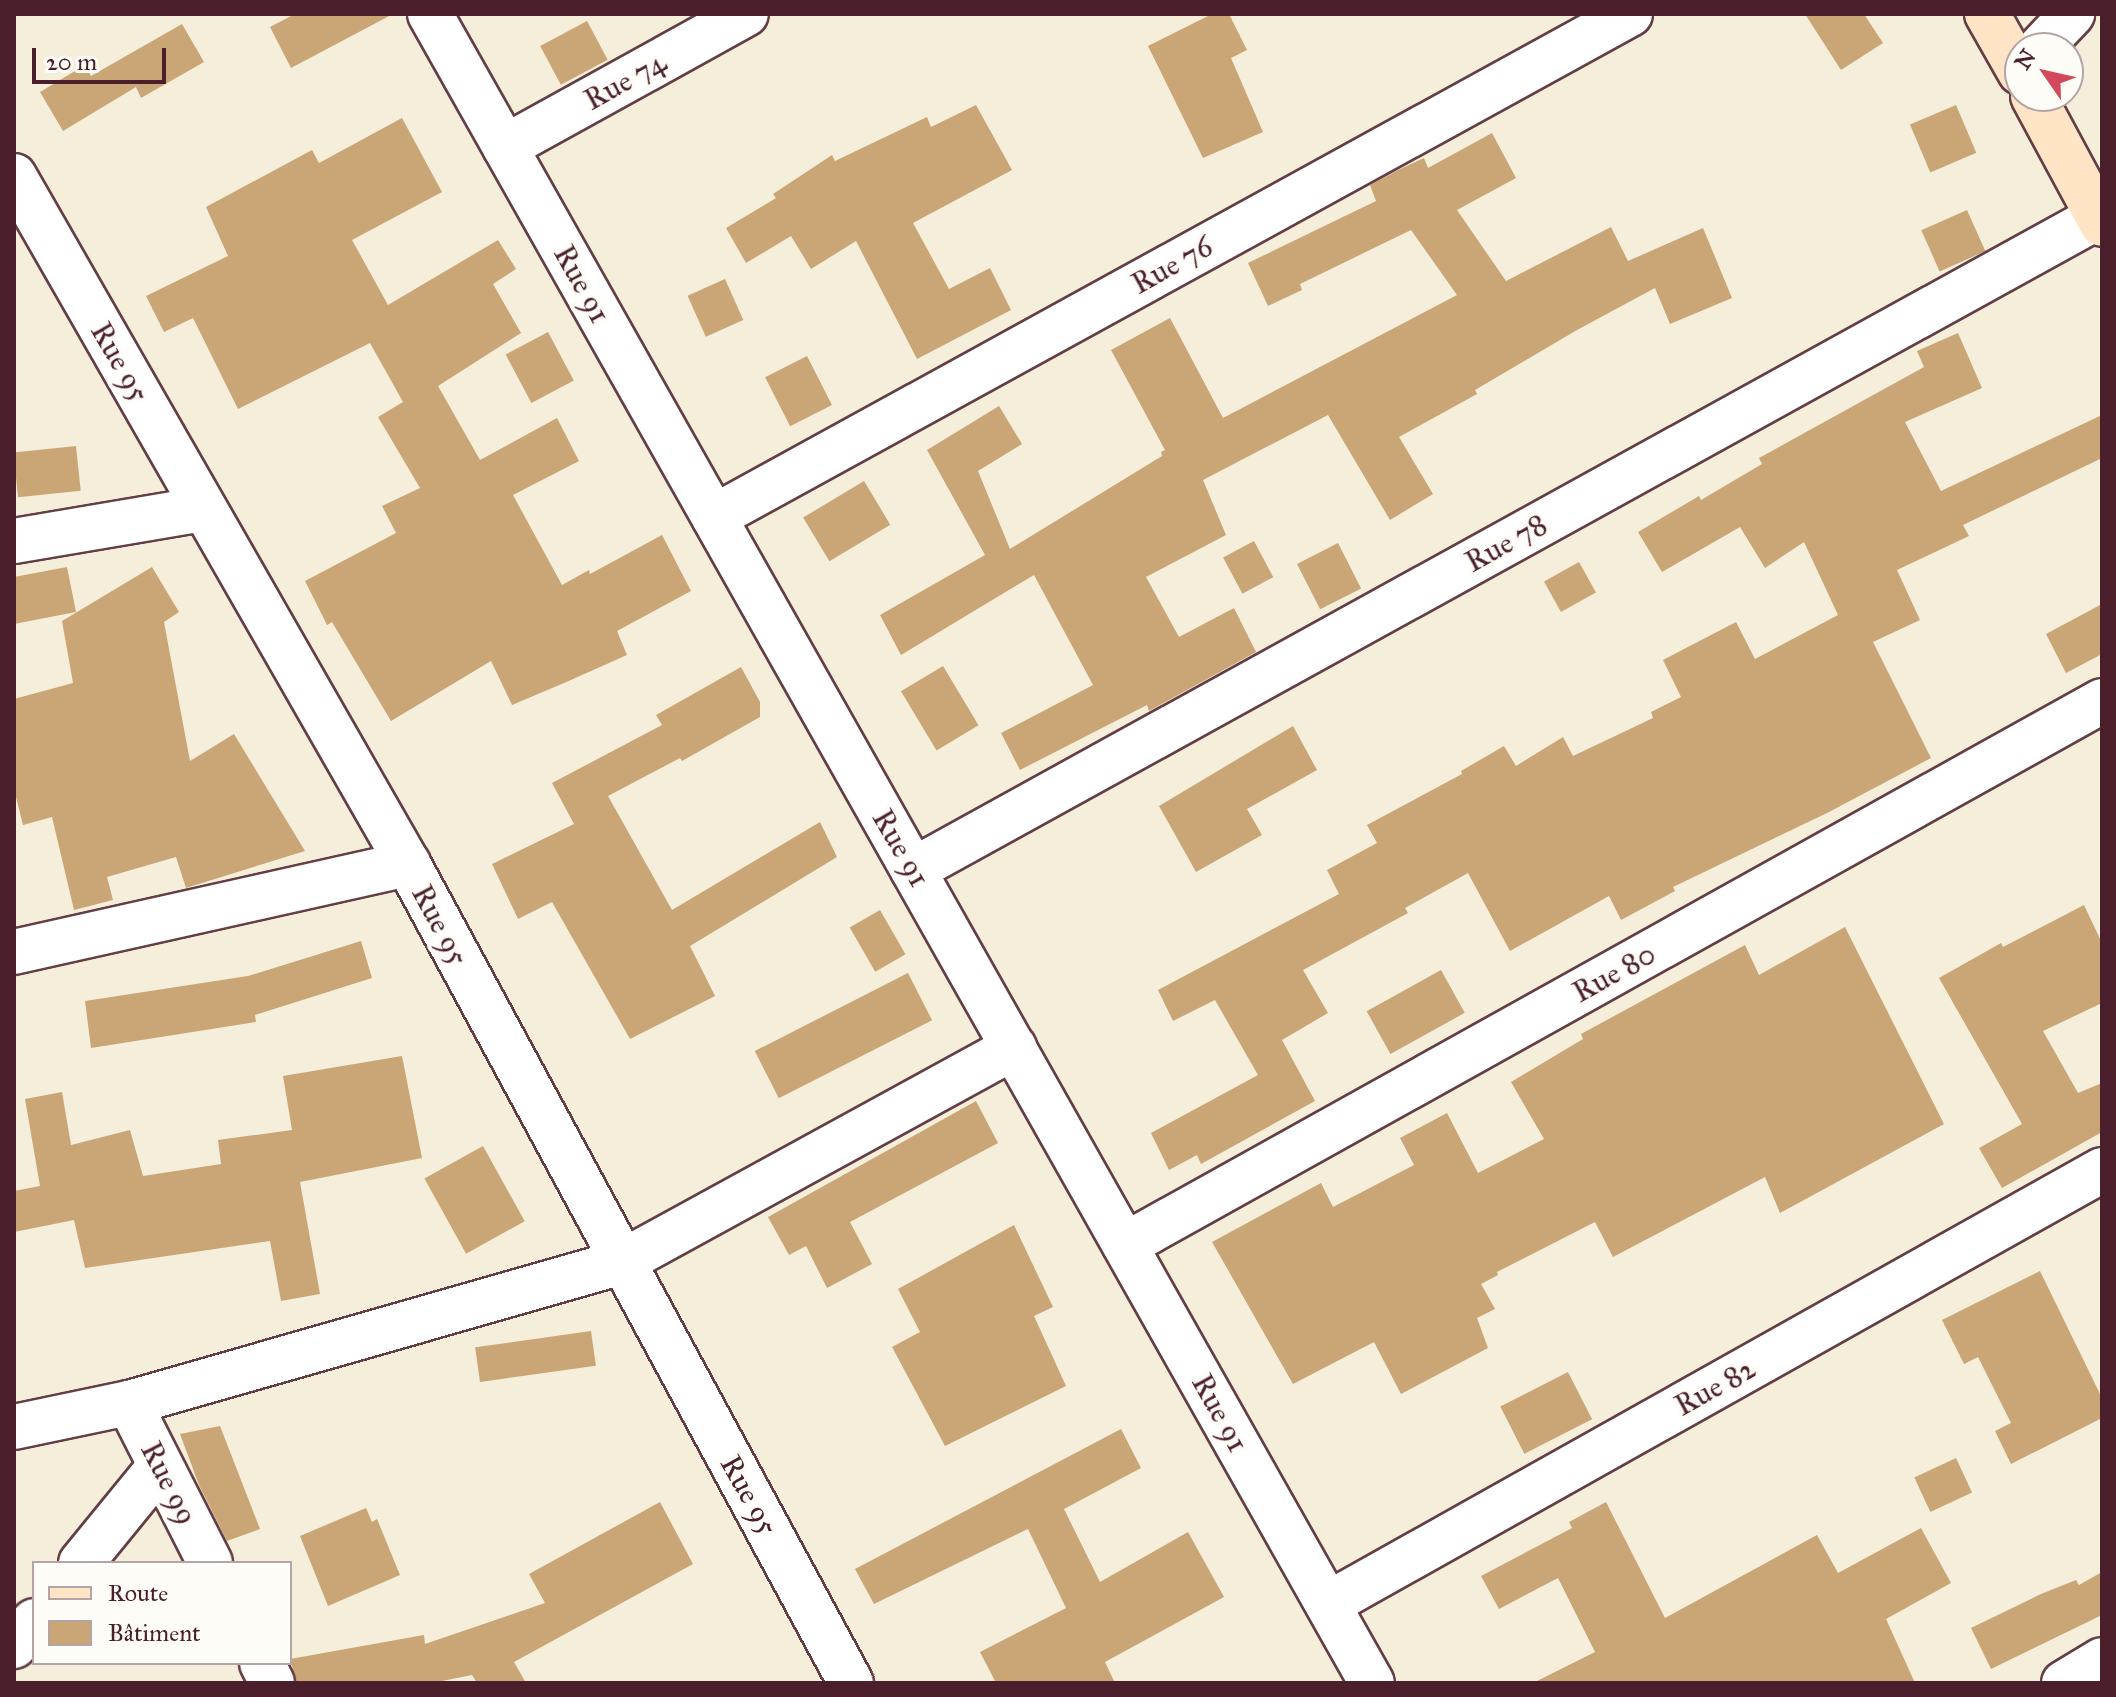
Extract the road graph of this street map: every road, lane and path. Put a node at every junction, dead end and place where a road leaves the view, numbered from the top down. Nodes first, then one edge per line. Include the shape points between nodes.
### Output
1 (430, 14) edge
2 (746, 14) edge
3 (1630, 14) edge
4 (1987, 14) edge
5 (2072, 14) edge
6 (2057, 32) edge
7 (2004, 39) edge
8 (2046, 112) edge
9 (505, 147) junction
10 (14, 176) edge
11 (2100, 221) edge
12 (204, 509) junction
13 (714, 517) junction
14 (14, 541) edge
15 (2102, 701) edge
16 (408, 864) junction
17 (913, 870) junction
18 (14, 952) edge
19 (1014, 1047) junction
20 (2102, 1170) edge
21 (1125, 1245) junction
22 (622, 1262) junction
23 (129, 1403) junction
24 (14, 1427) edge
25 (160, 1466) junction
26 (83, 1561) edge
27 (209, 1561) edge
28 (1328, 1604) junction
29 (32, 1624) edge
30 (14, 1646) edge
31 (2102, 1660) edge
32 (263, 1665) edge
33 (272, 1683) edge
34 (851, 1683) edge
35 (1372, 1683) edge
36 (2064, 1683) edge

1 - 9 street, Rue 91
2 - 9 street, Rue 74
3 - 13 street, Rue 76
4 - 7 street
5 - 6 street
8 - 11 street
9 - 13 street, Rue 91
10 - 12 street, Rue 95
11 - 17 street, Rue 78
12 - 14 street
12 - 16 street, Rue 95
13 - 17 street, Rue 91
15 - 21 street, Rue 80
16 - 18 street
16 - 22 street, Rue 95
17 - 19 street, Rue 91
19 - 21 street, Rue 91
19 - 22 street
20 - 28 street, Rue 82
21 - 28 street, Rue 91
22 - 23 street
22 - 34 street, Rue 95
23 - 24 street
23 - 25 street, Rue 99
25 - 26 street
25 - 27 street, Rue 99
28 - 35 street, Rue 91
29 - 30 street
31 - 36 street
32 - 33 street

